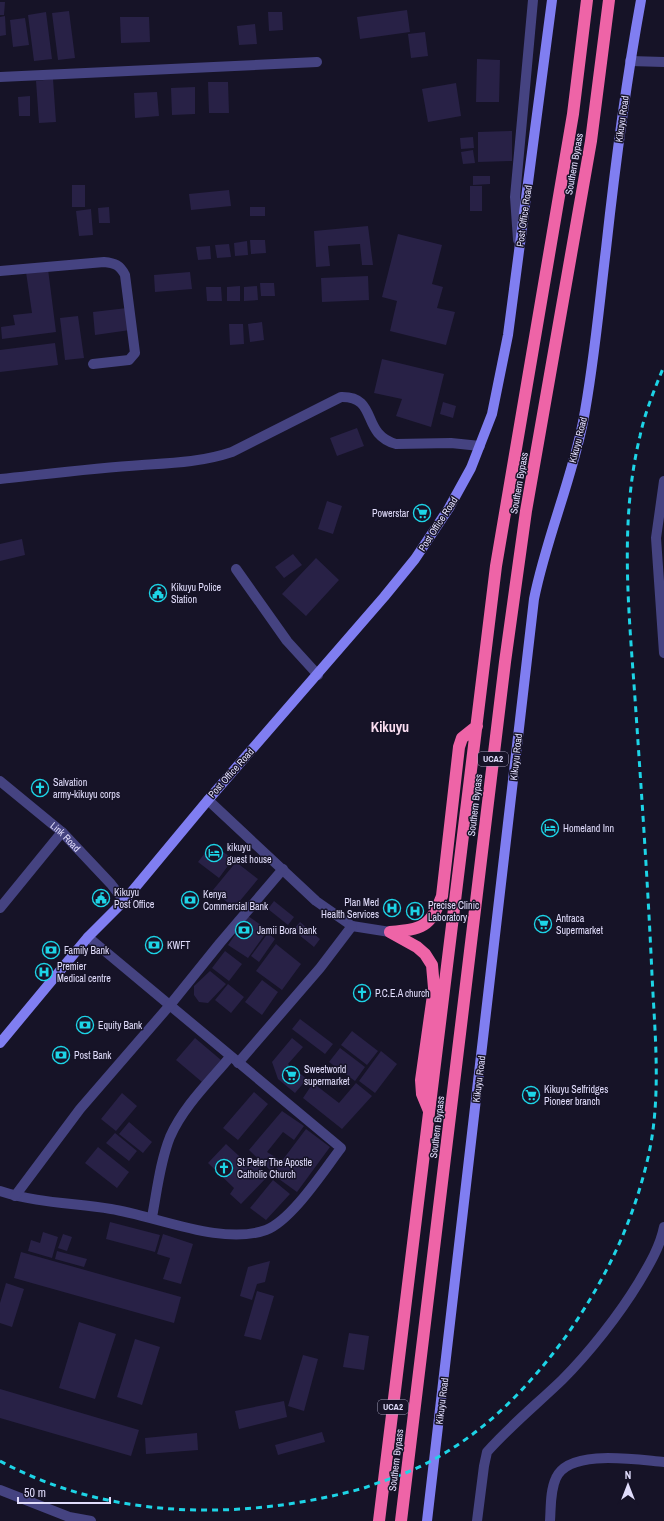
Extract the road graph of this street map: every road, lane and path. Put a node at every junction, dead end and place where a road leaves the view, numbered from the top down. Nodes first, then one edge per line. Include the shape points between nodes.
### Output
1 (533, 0) edge
2 (552, 0) edge
3 (587, 0) edge
4 (609, 0) edge
5 (641, 0) edge
6 (630, 61) junction
7 (317, 62) dead end
8 (664, 62) edge
9 (0, 77) edge
10 (519, 252) junction
11 (0, 271) edge
12 (93, 364) dead end
13 (480, 446) junction
14 (0, 478) edge
15 (664, 481) edge
16 (236, 569) dead end
17 (662, 581) edge
18 (664, 654) edge
19 (318, 675) junction
20 (477, 726) junction
21 (2, 787) edge
22 (208, 800) junction
23 (62, 832) junction
24 (283, 870) junction
25 (124, 901) junction
26 (0, 908) edge
27 (352, 926) junction
28 (390, 932) junction
29 (88, 937) junction
30 (170, 1005) junction
31 (0, 1043) edge
32 (230, 1057) junction
33 (238, 1064) junction
34 (429, 1112) junction
35 (0, 1191) edge
36 (15, 1196) junction
37 (152, 1217) junction
38 (664, 1227) edge
39 (664, 1462) edge
40 (0, 1490) edge
41 (91, 1521) edge
42 (379, 1521) edge
43 (401, 1521) edge
44 (427, 1521) edge
45 (478, 1521) edge
46 (550, 1521) edge

1 - 10 street via 514,196
2 - 10 main road, Post Office Road
3 - 20 highway, Southern Bypass / UCA2 via 573,114 497,559
4 - 43 highway, Southern Bypass / UCA2 via 591,141 526,511 506,654
5 - 6 main road, Kikuyu Road
6 - 8 street
6 - 44 main road, Kikuyu Road via 583,422 534,599
7 - 9 street
10 - 13 main road, Post Office Road via 500,375 492,414
11 - 12 street via 104,262 122,267 136,353 129,360
13 - 14 street via 451,443 396,444 378,435 363,403 358,399 341,397 232,452 216,457 171,464
13 - 19 main road, Post Office Road via 449,508 415,560
15 - 17 street via 656,538 657,561
16 - 19 street via 287,641
17 - 18 street
19 - 22 main road, Post Office Road
20 - 28 highway via 462,738 458,747 444,884 436,914 417,928
20 - 34 highway, Southern Bypass / UCA2
21 - 23 street, Link Road
22 - 24 street
22 - 25 main road, Post Office Road
23 - 25 street, Link Road via 112,884
23 - 26 street
24 - 27 street via 316,902
24 - 30 street
25 - 29 main road, Post Office Road
27 - 28 street
27 - 33 street via 320,968
28 - 34 highway via 417,947 432,965 434,988 421,1080 422,1094
29 - 30 street
29 - 31 main road, Post Office Road
30 - 32 street
30 - 36 street via 80,1109
32 - 33 street
32 - 37 street via 182,1116 170,1137
33 - 37 street via 341,1148 293,1209 280,1222 266,1230 239,1234 198,1230
34 - 42 highway, Southern Bypass / UCA2
35 - 36 street
36 - 37 street
38 - 45 street via 649,1265 602,1334 563,1379 487,1452
39 - 46 street via 603,1458 569,1465 561,1470 556,1478
40 - 41 street via 69,1517

